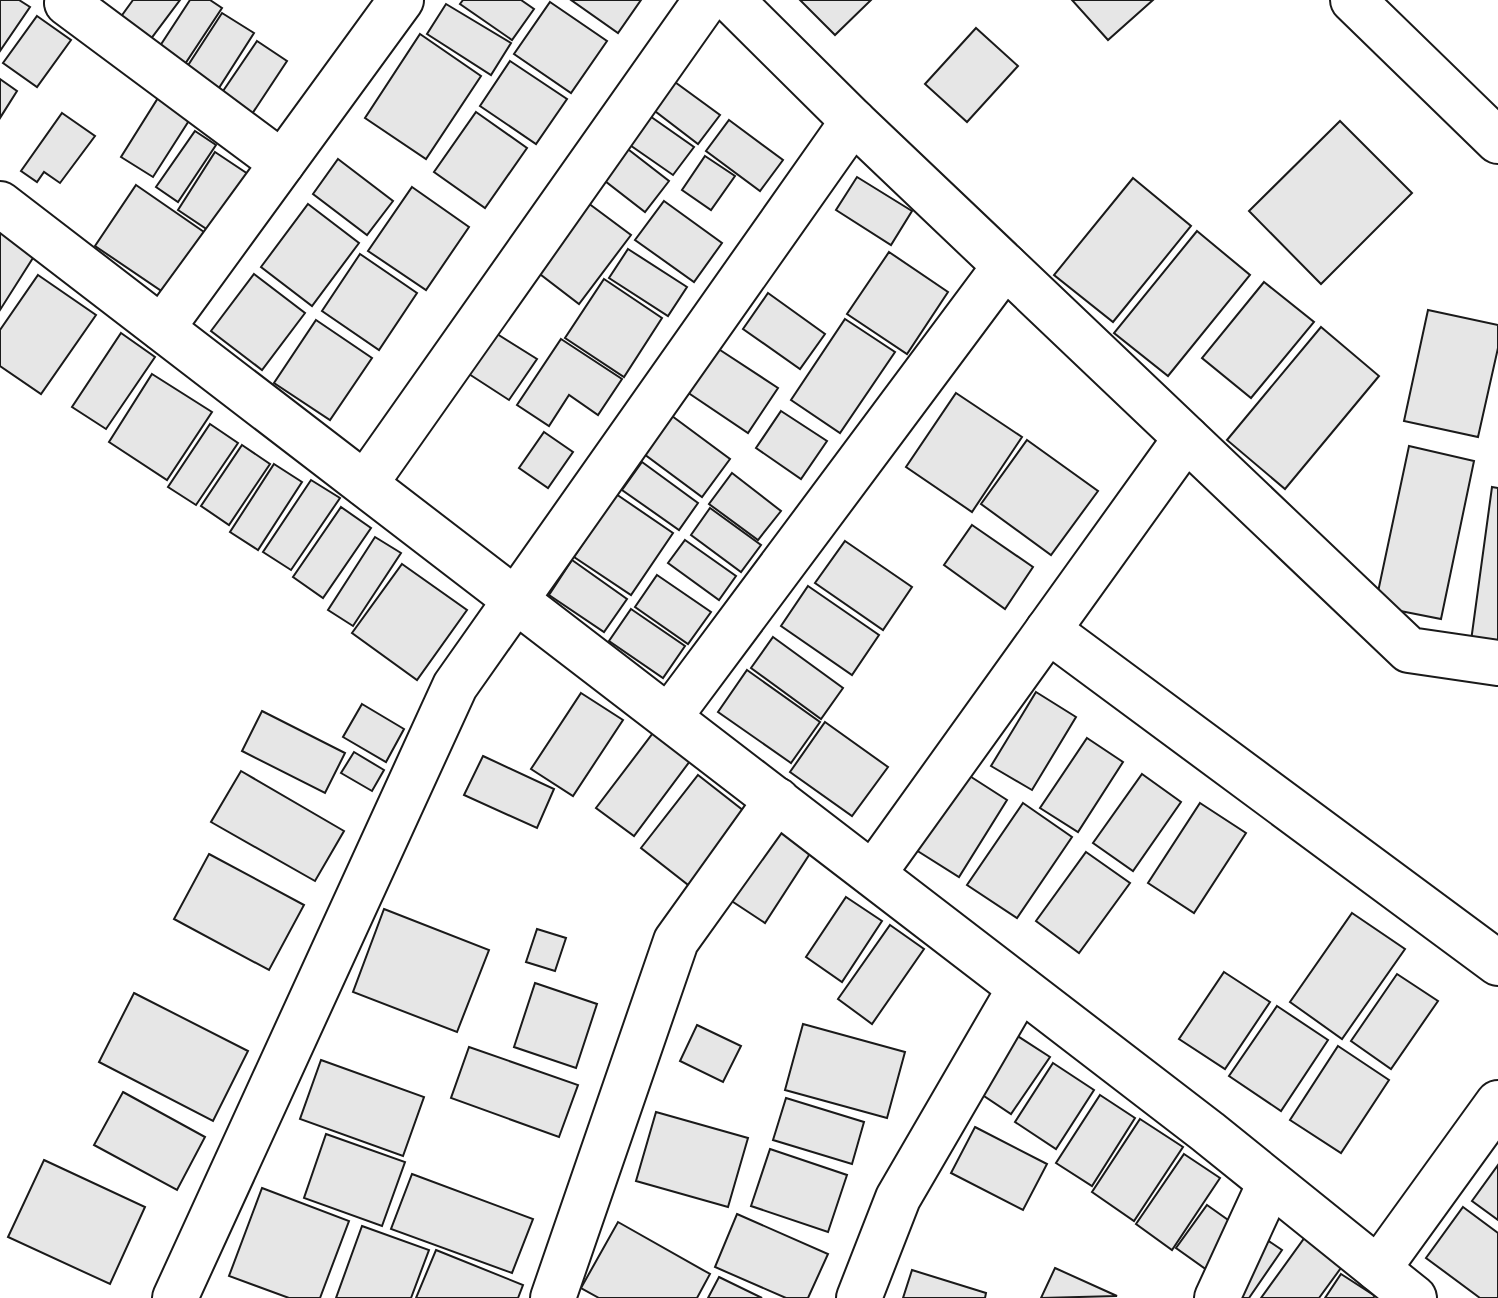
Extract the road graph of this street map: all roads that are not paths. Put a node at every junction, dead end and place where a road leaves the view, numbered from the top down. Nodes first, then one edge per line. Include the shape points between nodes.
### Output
1 (401, 0) edge
2 (706, 0) edge
3 (731, 0) edge
4 (1353, 0) edge
5 (67, 3) dead end
6 (853, 121) junction
7 (1498, 141) edge
8 (282, 163) junction
9 (0, 204) edge
10 (1005, 266) junction
11 (162, 328) junction
12 (1186, 438) junction
13 (365, 484) junction
14 (516, 600) junction
15 (1048, 630) junction
16 (1498, 663) edge
17 (669, 717) junction
18 (777, 800) junction
19 (873, 874) junction
20 (1498, 963) edge
21 (1020, 988) junction
22 (1498, 1103) edge
23 (1270, 1183) junction
24 (1378, 1269) junction
25 (175, 1298) edge
26 (553, 1298) edge
27 (859, 1298) edge
28 (1217, 1298) edge
29 (1414, 1298) edge

1 - 8 street
2 - 13 street
3 - 6 street
4 - 7 street
5 - 8 street
6 - 10 street
6 - 14 street
8 - 11 street
9 - 11 street
10 - 12 street
10 - 17 street
11 - 13 street
12 - 15 street
12 - 16 street via 1409,650
13 - 14 street
14 - 17 street
14 - 25 street via 455,686
15 - 19 street
15 - 20 street
17 - 18 street
18 - 19 street
18 - 26 street via 676,941
19 - 21 street
21 - 23 street
21 - 27 street via 898,1198
22 - 24 street
23 - 24 street
23 - 28 street
24 - 29 street

